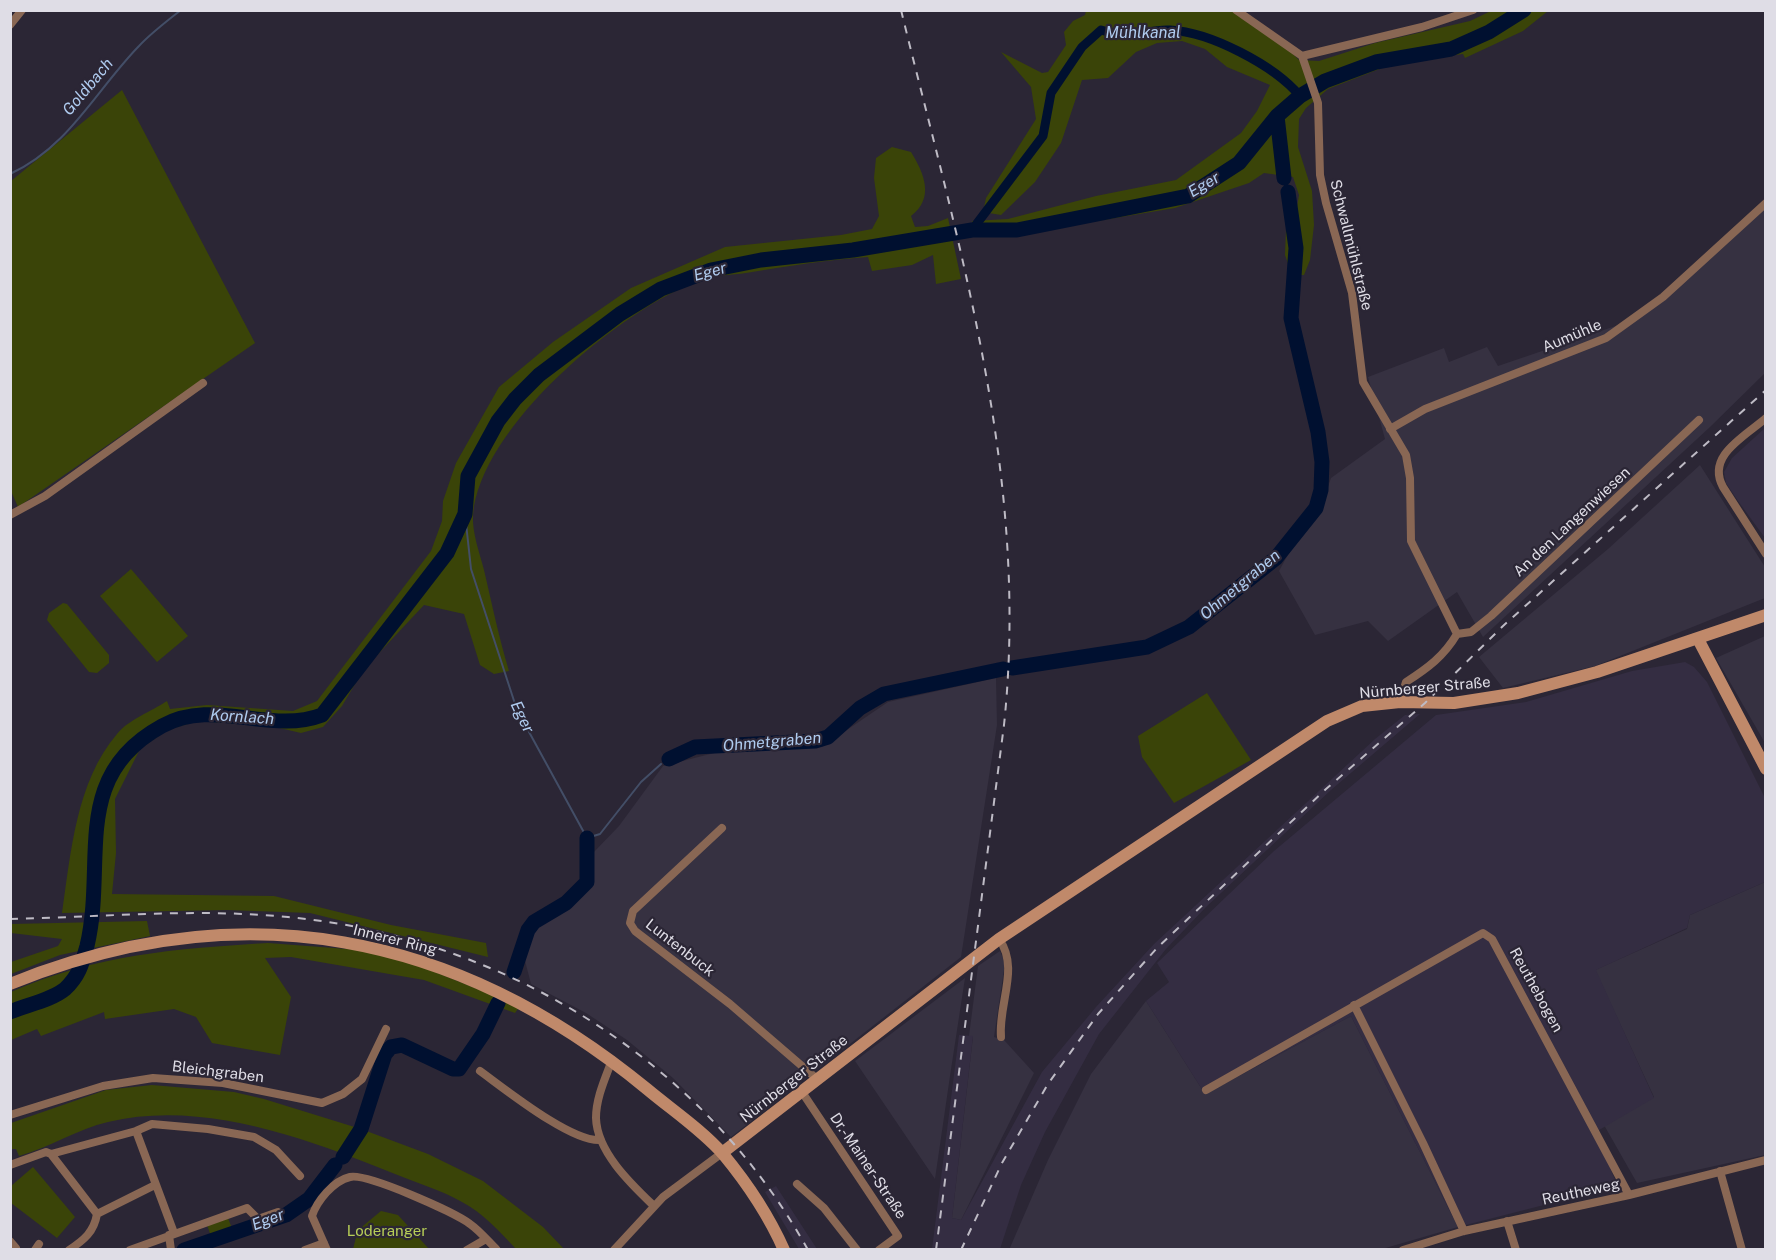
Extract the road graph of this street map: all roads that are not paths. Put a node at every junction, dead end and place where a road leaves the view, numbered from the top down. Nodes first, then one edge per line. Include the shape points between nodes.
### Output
1 (22, 10) edge
2 (1236, 10) edge
3 (1473, 10) edge
4 (12, 22) edge
5 (1302, 56) junction
6 (1766, 203) edge
7 (203, 384) dead end
8 (1766, 418) edge
9 (1699, 420) dead end
10 (1390, 429) junction
11 (10, 515) edge
12 (1766, 554) edge
13 (1766, 615) edge
14 (1457, 634) junction
15 (1698, 639) junction
16 (1400, 702) junction
17 (1766, 769) edge
18 (722, 828) dead end
19 (999, 939) junction
20 (10, 984) edge
21 (1354, 1005) junction
22 (386, 1029) dead end
23 (1000, 1037) dead end
24 (612, 1060) junction
25 (480, 1071) dead end
26 (817, 1079) junction
27 (1206, 1090) dead end
28 (802, 1092) junction
29 (10, 1115) edge
30 (136, 1131) junction
31 (601, 1140) junction
32 (722, 1153) junction
33 (51, 1154) junction
34 (1766, 1160) edge
35 (10, 1165) edge
36 (1720, 1171) junction
37 (300, 1176) dead end
38 (797, 1184) dead end
39 (155, 1185) junction
40 (1629, 1195) junction
41 (654, 1206) junction
42 (278, 1212) dead end
43 (97, 1214) junction
44 (1507, 1221) junction
45 (1464, 1231) junction
46 (171, 1234) junction
47 (486, 1239) junction
48 (325, 1246) edge
49 (171, 1249) edge
50 (69, 1250) edge
51 (130, 1250) edge
52 (305, 1250) edge
53 (467, 1250) edge
54 (497, 1250) edge
55 (614, 1250) edge
56 (784, 1250) edge
57 (857, 1250) edge
58 (879, 1250) edge
59 (1403, 1250) edge
60 (1516, 1250) edge
61 (1742, 1250) edge

1 - 4 street
2 - 5 street
3 - 5 street via 1422,27
5 - 10 street, Schwallmühlstraße via 1318,103 1320,175 1352,293 1363,382
6 - 10 street, Aumühle via 1663,297 1606,338 1425,409
7 - 11 street via 45,496
8 - 12 street via 1720,457 1717,477
9 - 14 street, An den Langenwiesen via 1491,616 1471,632
10 - 14 street, Schwallmühlstraße via 1406,455 1411,541
13 - 15 main road, Nürnberger Straße
14 - 16 street via 1446,652 1406,682
15 - 16 main road, Nürnberger Straße via 1518,693 1454,703
15 - 17 main road
16 - 19 main road, Nürnberger Straße via 1362,706 1327,721
18 - 26 street, Luntenbuck via 633,911 630,923
19 - 23 street via 1008,957
19 - 26 main road, Nürnberger Straße
20 - 24 main road, Innerer Ring via 74,959 165,942 254,934 357,944 426,961 509,996
21 - 27 street, Reuthebogen
21 - 40 street, Reuthebogen via 1483,933 1492,939
21 - 45 street
22 - 29 street, Bleichgraben via 362,1078 343,1094 322,1103 223,1083 153,1078 104,1086
24 - 31 street via 597,1111
24 - 32 main road, Innerer Ring
25 - 31 street via 518,1100 570,1130 590,1141
26 - 28 main road, Nürnberger Straße
28 - 32 main road, Nürnberger Straße
28 - 58 street, Dr.-Mainer-Straße via 898,1236
30 - 33 street
30 - 37 street via 152,1124 254,1137 276,1150
30 - 39 street
31 - 41 street via 610,1156
32 - 41 street, Nürnberger Straße
32 - 56 main road, Innerer Ring via 757,1200
33 - 35 street via 46,1152
33 - 43 street
34 - 36 street, Reutheweg
36 - 40 street, Reutheweg
36 - 61 street
38 - 57 street via 824,1208
39 - 43 street
39 - 46 street
40 - 44 street, Reutheweg
41 - 55 street, Nürnberger Straße
42 - 46 street via 258,1219 247,1208
43 - 50 street via 86,1237
44 - 45 street, Reutheweg
44 - 60 street
45 - 59 street, Reutheweg
46 - 49 street
46 - 51 street
47 - 48 street via 455,1214 368,1179 351,1177 316,1203 312,1216
47 - 53 street
47 - 54 street
48 - 52 street

